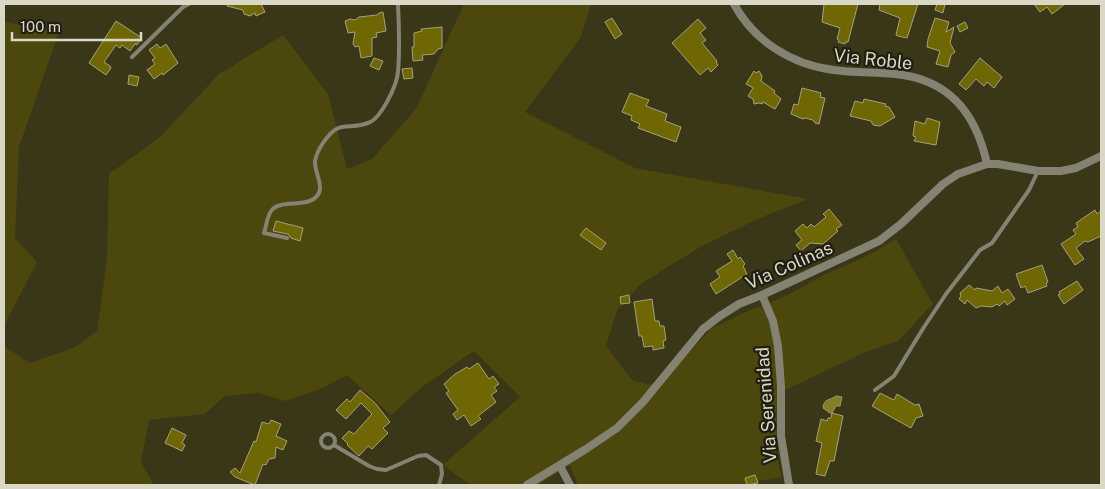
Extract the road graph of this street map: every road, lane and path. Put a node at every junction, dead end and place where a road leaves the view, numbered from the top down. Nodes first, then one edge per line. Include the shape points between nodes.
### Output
1 (189, 4) edge
2 (398, 4) edge
3 (734, 4) edge
4 (132, 57) dead end
5 (1101, 156) edge
6 (987, 164) junction
7 (1038, 171) junction
8 (287, 238) dead end
9 (762, 295) junction
10 (876, 390) dead end
11 (334, 445) dead end
12 (560, 466) junction
13 (439, 485) edge
14 (527, 485) edge
15 (570, 485) edge
16 (789, 485) edge

1 - 4 lane
2 - 8 lane via 398,75 383,111 371,123 339,126 323,143 315,162 320,188 318,196 310,202 276,206 270,212 264,233
3 - 6 street, Via Roble via 748,27 761,39 798,61 834,70 896,74 934,84 970,116
5 - 7 street, Via Colinas via 1076,168
6 - 7 street, Via Colinas
6 - 9 street, Via Colinas via 958,174 942,184 901,224 878,241
7 - 10 lane via 1030,190 992,243 980,250 946,294 894,376
9 - 12 street, Via Colinas via 739,304 702,329 643,402 617,428
9 - 16 street, Via Serenidad via 778,346 781,437
11 - 13 lane via 369,466 386,470 426,455 441,466
12 - 14 street, Via Colinas
12 - 15 street

